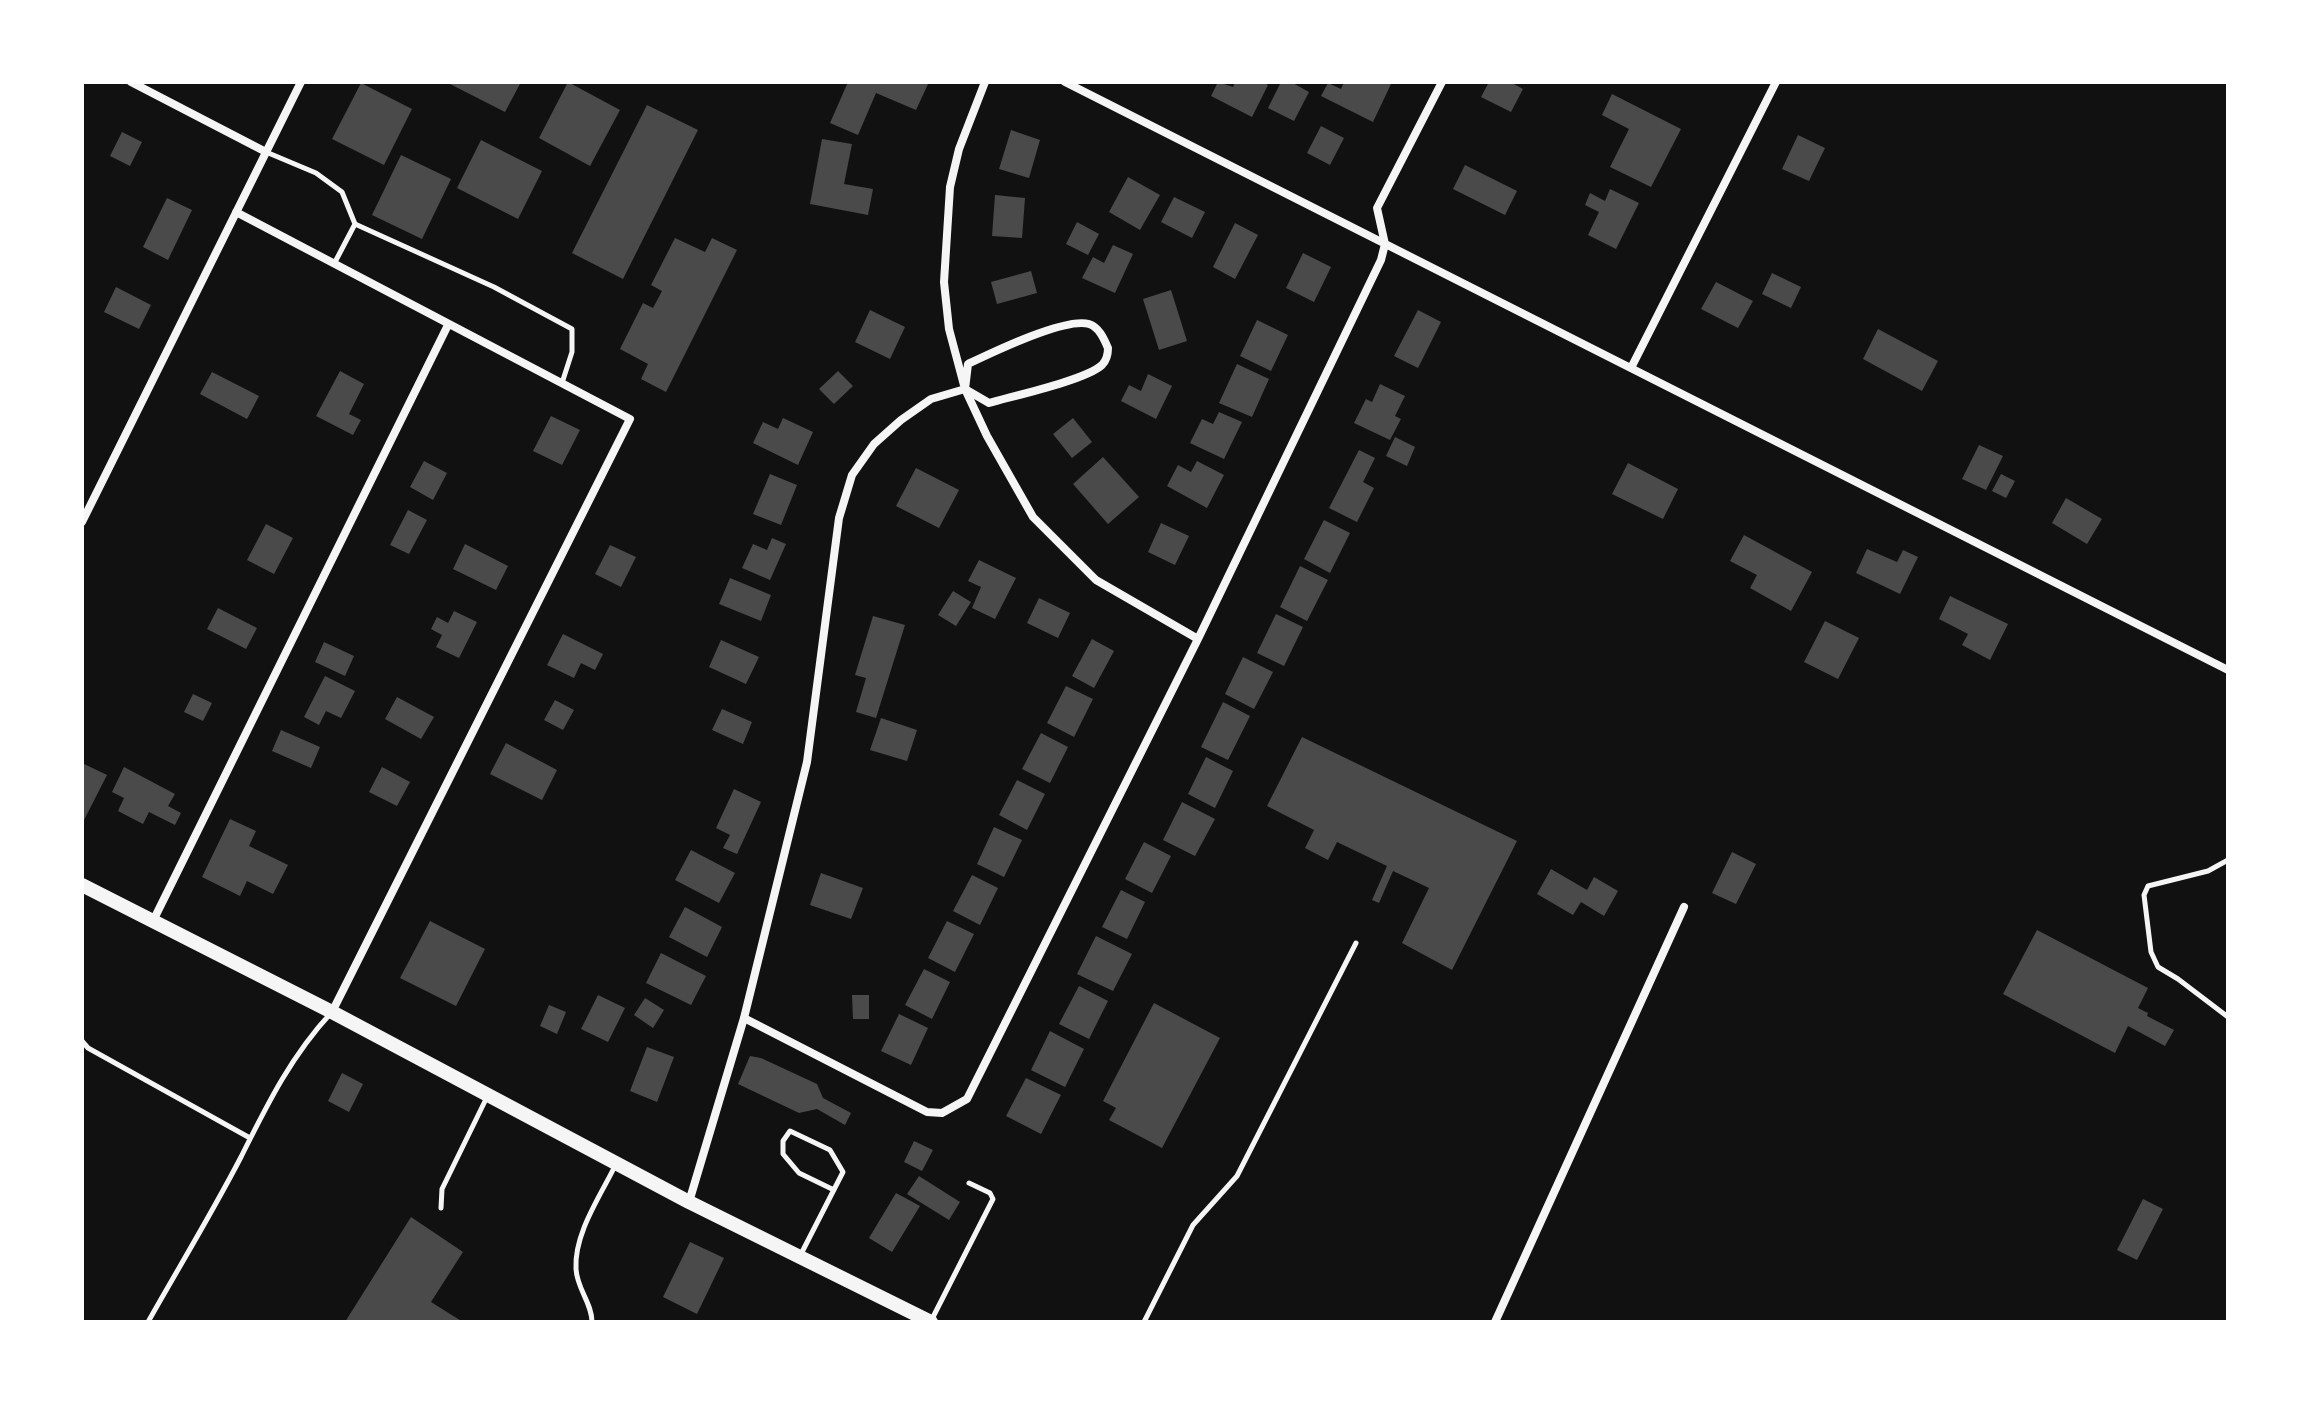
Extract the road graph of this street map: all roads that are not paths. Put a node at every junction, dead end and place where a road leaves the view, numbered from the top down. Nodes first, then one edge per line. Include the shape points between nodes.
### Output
1 (131, 82) edge
2 (301, 82) edge
3 (985, 82) edge
4 (1065, 82) edge
5 (1442, 82) edge
6 (1776, 82) edge
7 (266, 152) junction
8 (236, 212) junction
9 (355, 224) junction
10 (1385, 244) junction
11 (334, 264) junction
12 (448, 325) junction
13 (1631, 368) junction
14 (562, 384) junction
15 (965, 389) junction
16 (82, 522) edge
17 (1198, 639) junction
18 (2228, 670) edge
19 (2228, 860) edge
20 (82, 885) edge
21 (1684, 907) dead end
22 (153, 921) junction
23 (1356, 943) dead end
24 (332, 1012) junction
25 (2228, 1017) edge
26 (744, 1018) junction
27 (82, 1041) edge
28 (488, 1095) junction
29 (250, 1138) junction
30 (617, 1163) junction
31 (969, 1183) dead end
32 (834, 1190) junction
33 (689, 1202) junction
34 (441, 1208) dead end
35 (800, 1257) junction
36 (148, 1322) edge
37 (592, 1322) edge
38 (931, 1322) edge
39 (1144, 1322) edge
40 (1495, 1322) edge

1 - 7 street
2 - 7 street
3 - 15 street via 956,161 946,241 949,329
4 - 10 street
5 - 10 street via 1377,208
6 - 13 street
7 - 8 street
7 - 9 lane via 316,173 342,192
8 - 11 street
8 - 16 street
9 - 11 lane
9 - 14 lane via 572,329 572,352
10 - 13 street
10 - 17 street
11 - 12 street
12 - 14 street
12 - 22 street
13 - 18 street
14 - 24 street via 630,419
15 - 15 street via 989,403 1049,386 1095,370 1105,362 1108,348 1100,332 1087,323 1037,335 968,364
15 - 17 street via 1033,517 1096,580
15 - 26 street via 931,399 901,420 874,444 852,475 839,518 807,762
17 - 26 street via 967,1099 942,1113 927,1112
19 - 25 lane via 2208,871 2148,886 2144,895 2151,952 2158,967
20 - 22 main road
21 - 40 street
22 - 24 main road
23 - 39 lane via 1237,1176 1193,1225
24 - 28 main road
24 - 29 lane via 287,1068
26 - 33 street
27 - 29 lane
28 - 30 main road
28 - 34 lane via 442,1189
29 - 36 lane
30 - 33 main road
30 - 37 lane via 578,1244 576,1270
31 - 38 lane via 993,1199
32 - 32 lane via 843,1172 830,1150 790,1131 783,1154 799,1173
32 - 35 lane
33 - 35 main road
35 - 38 main road

